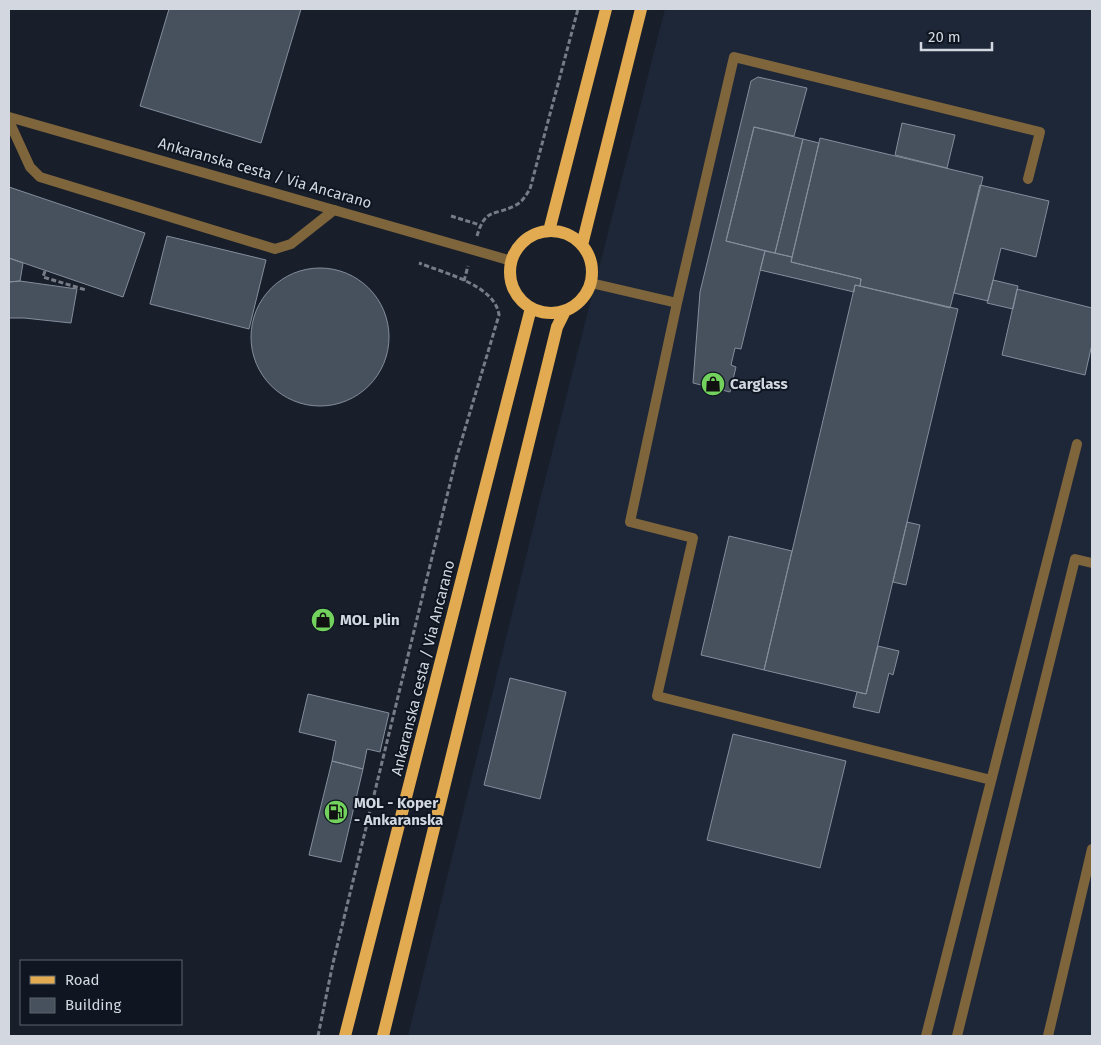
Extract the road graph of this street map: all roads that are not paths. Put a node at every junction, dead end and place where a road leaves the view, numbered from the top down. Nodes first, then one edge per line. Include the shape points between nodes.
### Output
1 (606, 9) edge
2 (641, 9) edge
3 (9, 117) edge
4 (9, 121) edge
5 (1028, 179) dead end
6 (334, 210) junction
7 (548, 231) junction
8 (582, 245) junction
9 (512, 261) junction
10 (591, 283) junction
11 (677, 302) junction
12 (530, 308) junction
13 (565, 311) junction
14 (1077, 444) dead end
15 (1092, 563) edge
16 (991, 780) junction
17 (1092, 848) edge
18 (345, 1036) edge
19 (383, 1036) edge
20 (926, 1036) edge
21 (957, 1036) edge
22 (1048, 1036) edge

1 - 7 main road
2 - 8 main road
3 - 6 street, Ankaranska cesta / Via Ancarano
4 - 6 street via 30,167 40,177 275,249 292,244
5 - 11 street via 1040,132 734,57
6 - 9 street, Ankaranska cesta / Via Ancarano
7 - 8 main road via 571,236
7 - 9 main road via 525,240
8 - 10 main road via 591,263
9 - 12 main road via 511,282
10 - 11 street
10 - 13 main road via 582,300
11 - 16 street via 630,522 692,538 657,696
12 - 13 main road via 552,314
12 - 18 main road, Ankaranska cesta / Via Ancarano
13 - 19 main road via 557,327
14 - 16 street
15 - 21 street via 1075,559
16 - 20 street
17 - 22 street

